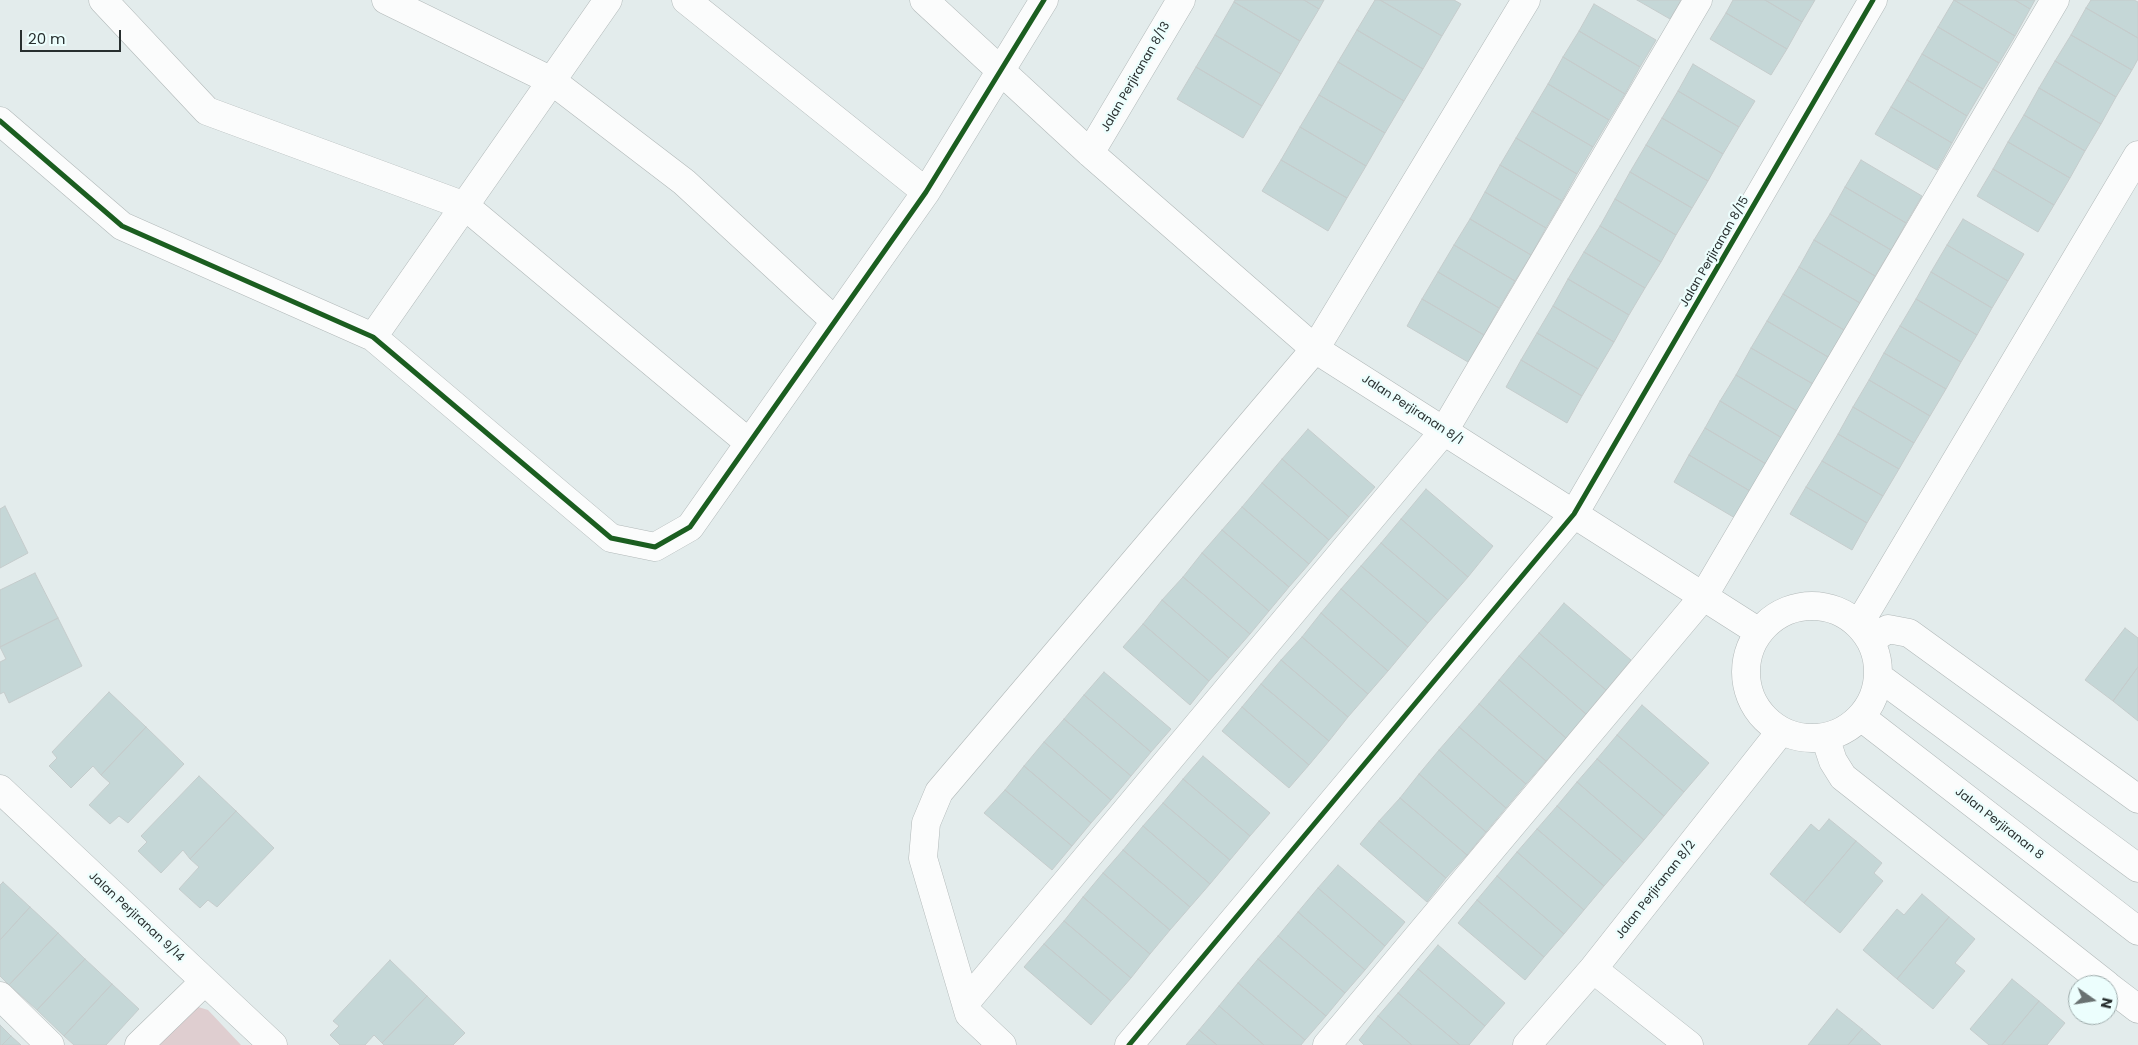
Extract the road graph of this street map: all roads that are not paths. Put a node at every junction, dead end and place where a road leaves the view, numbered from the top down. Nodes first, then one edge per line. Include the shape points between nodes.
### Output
1 (103, 0) edge
2 (386, 0) edge
3 (608, 0) edge
4 (686, 0) edge
5 (924, 0) edge
6 (1044, 0) edge
7 (1181, 0) edge
8 (1526, 0) edge
9 (1698, 0) edge
10 (1873, 0) edge
11 (2055, 0) edge
12 (1001, 71) junction
13 (552, 81) junction
14 (0, 121) edge
15 (1090, 154) junction
16 (2138, 155) edge
17 (926, 192) junction
18 (465, 206) junction
19 (834, 321) junction
20 (373, 337) junction
21 (1315, 349) junction
22 (1444, 431) junction
23 (748, 442) junction
24 (1574, 514) junction
25 (1703, 597) junction
26 (1759, 632) junction
27 (1865, 632) junction
28 (1879, 677) junction
29 (1861, 717) junction
30 (1781, 731) junction
31 (1825, 737) junction
32 (0, 789) edge
33 (2138, 799) edge
34 (2138, 868) edge
35 (2138, 931) edge
36 (1593, 969) junction
37 (2095, 975) edge
38 (204, 982) junction
39 (2118, 993) edge
40 (0, 996) edge
41 (966, 1002) junction
42 (2138, 1009) edge
43 (268, 1043) edge
44 (50, 1045) edge
45 (139, 1045) edge
46 (1002, 1045) edge
47 (1129, 1045) edge
48 (1327, 1045) edge
49 (1527, 1045) edge
50 (1689, 1045) edge

1 - 18 street via 207,111
2 - 13 street
3 - 13 street
4 - 17 street
5 - 12 street, Jalan Perjiranan 8/1
6 - 12 street
7 - 15 street, Jalan Perjiranan 8/13
8 - 21 street
9 - 22 street
10 - 24 street, Jalan Perjiranan 8/15
11 - 25 street
12 - 15 street, Jalan Perjiranan 8/1
12 - 17 street
13 - 18 street
13 - 19 street via 684,182
14 - 20 street via 122,226
15 - 21 street, Jalan Perjiranan 8/1
16 - 27 street
17 - 19 street
18 - 20 street
18 - 23 street
19 - 23 street
20 - 23 street via 611,538 655,547 690,527
21 - 22 street, Jalan Perjiranan 8/1
21 - 41 street via 939,792 926,823 924,858
22 - 24 street, Jalan Perjiranan 8/1
22 - 41 street
24 - 25 street, Jalan Perjiranan 8/1
24 - 47 street, Jalan Perjiranan 8/15
25 - 26 street, Jalan Perjiranan 8/1
25 - 48 street
26 - 27 street via 1781,614 1808,606 1826,606 1844,613
26 - 30 street via 1750,649 1746,668 1748,687 1765,720
27 - 28 street via 1878,657
27 - 33 street via 1888,629 1909,634
28 - 29 street via 1874,695
28 - 34 street
29 - 31 street via 1836,735
29 - 35 street, Jalan Perjiranan 8
30 - 31 street via 1798,738
30 - 36 street, Jalan Perjiranan 8/2
31 - 37 street via 1833,761 1844,778
32 - 38 street, Jalan Perjiranan 9/14
36 - 49 street, Jalan Perjiranan 8/2
36 - 50 street
38 - 43 street, Jalan Perjiranan 9/14
38 - 45 street
39 - 42 street
40 - 44 street
41 - 46 street via 969,1014

